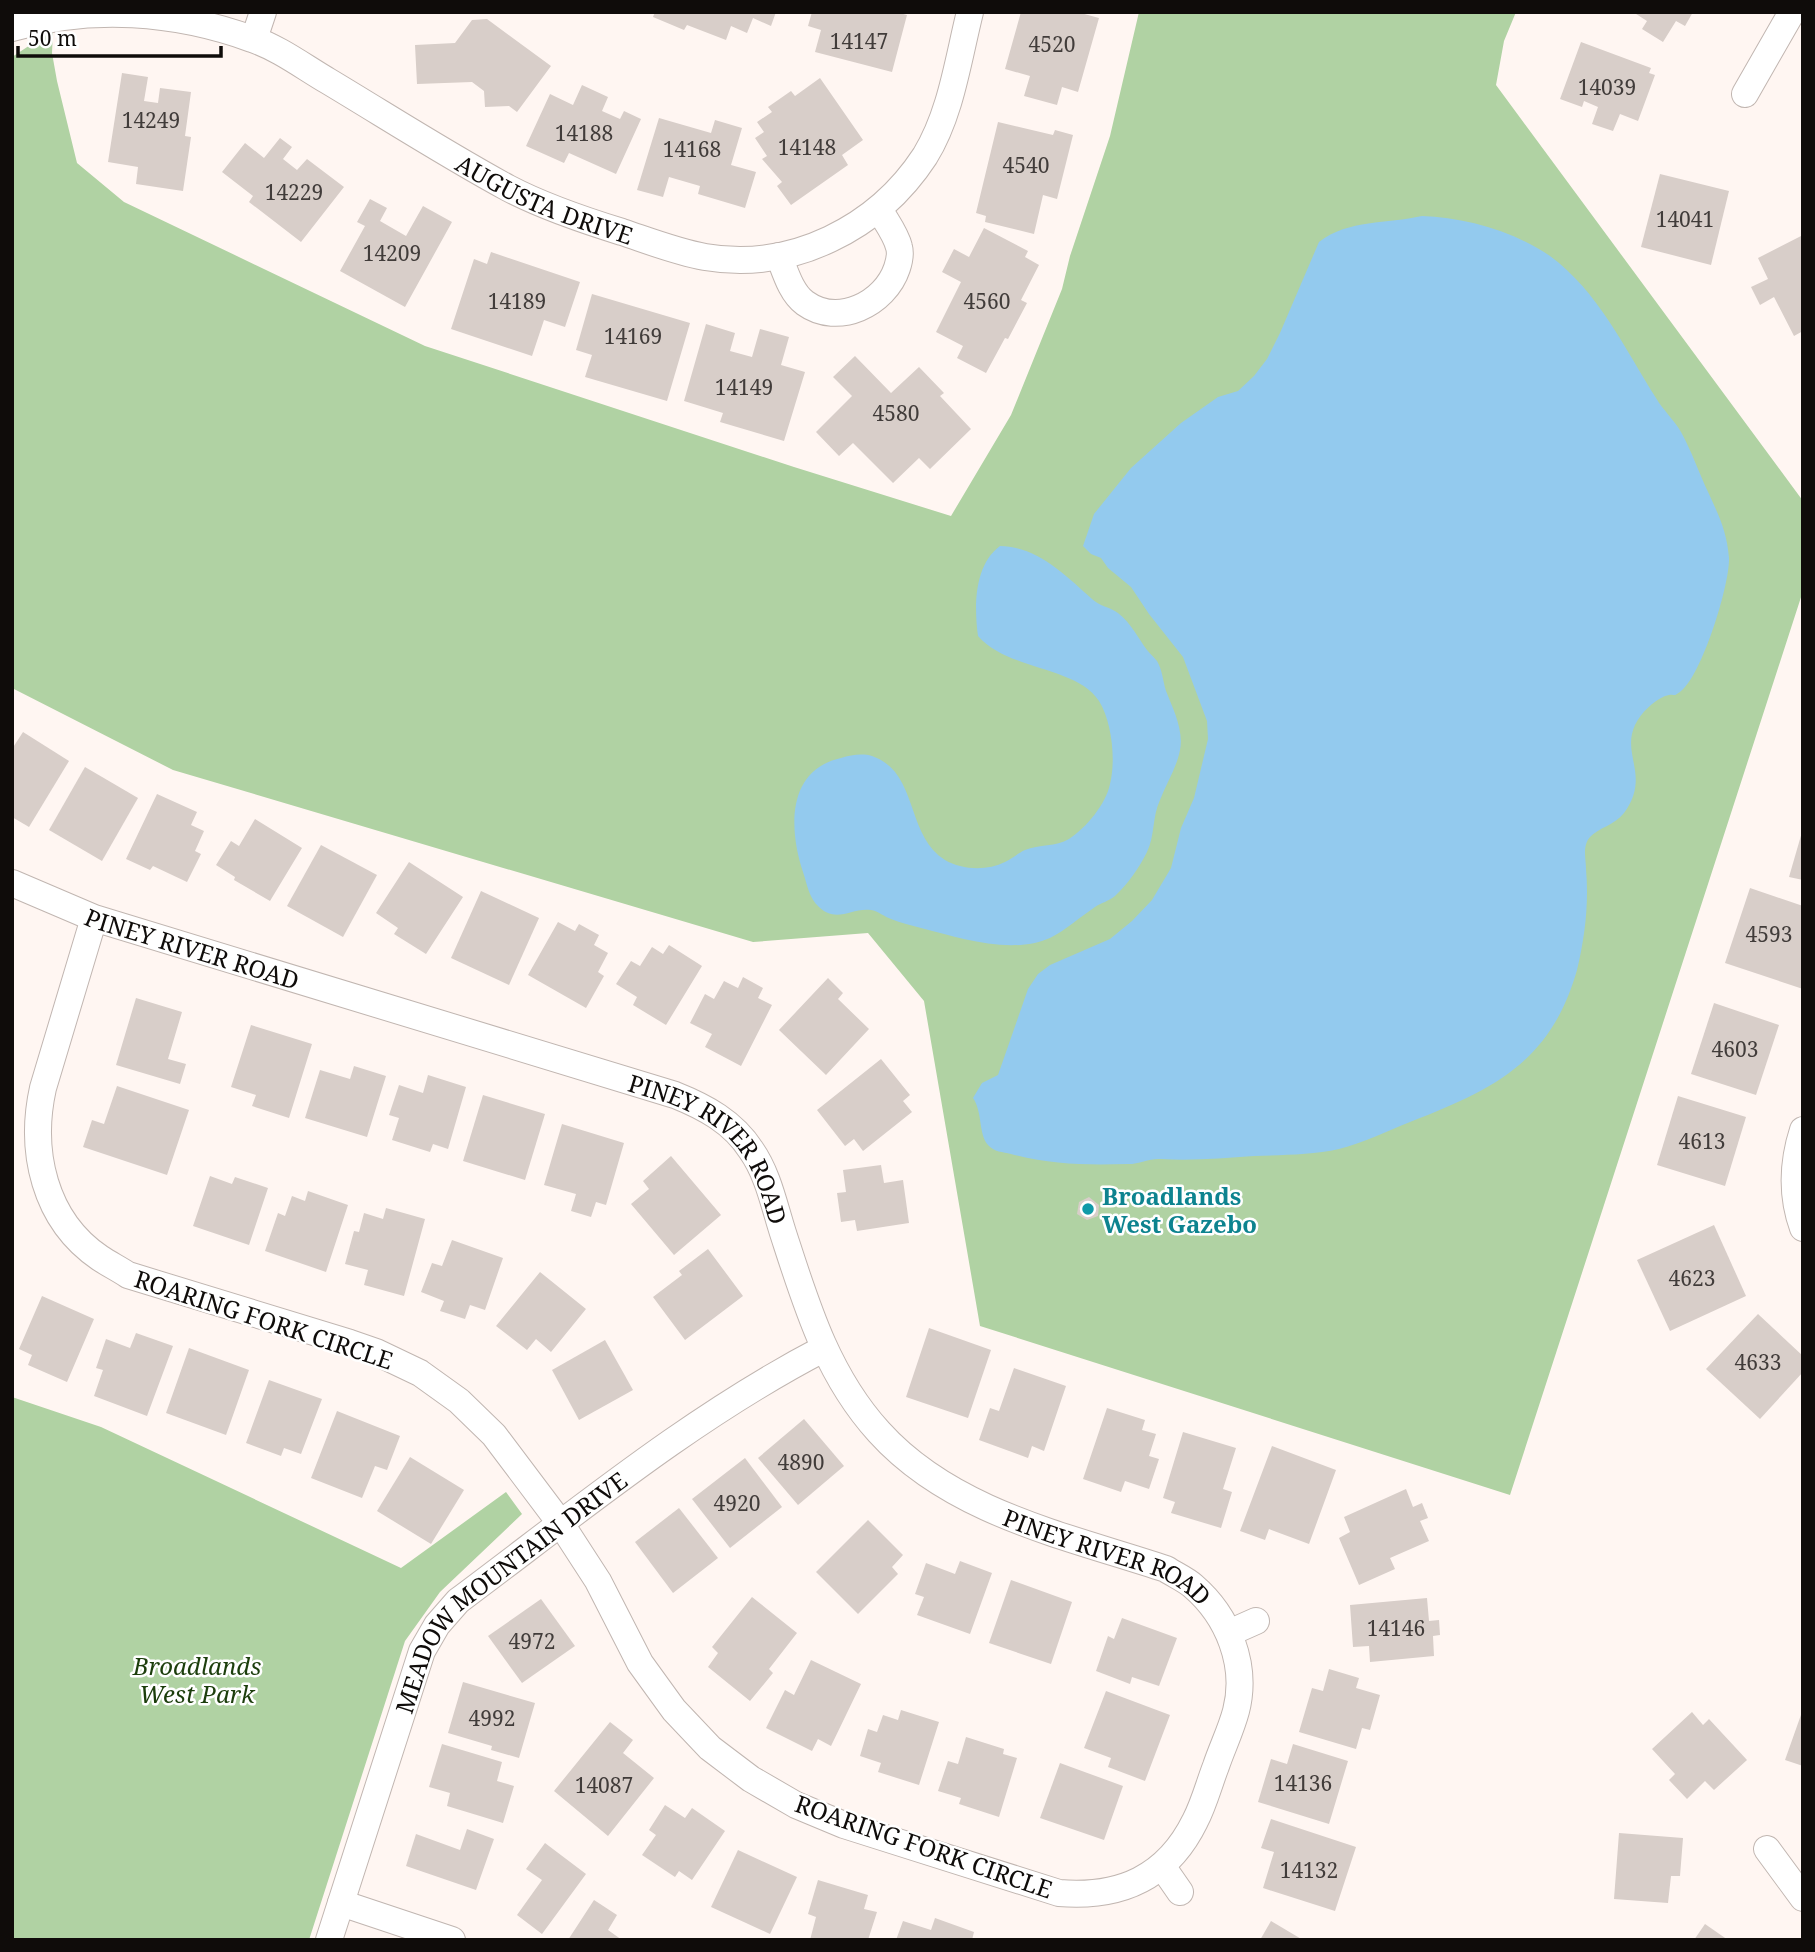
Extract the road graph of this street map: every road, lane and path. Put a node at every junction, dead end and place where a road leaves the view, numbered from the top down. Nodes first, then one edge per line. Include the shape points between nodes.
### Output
1 (263, 12) edge
2 (970, 12) edge
3 (1792, 12) edge
4 (12, 28) edge
5 (254, 39) junction
6 (1745, 94) dead end
7 (879, 209) junction
8 (779, 256) junction
9 (12, 883) edge
10 (94, 918) junction
11 (1803, 1130) edge
12 (1803, 1228) edge
13 (823, 1349) junction
14 (561, 1524) junction
15 (1256, 1620) dead end
16 (1229, 1633) junction
17 (1767, 1849) dead end
18 (1162, 1866) junction
19 (1180, 1892) dead end
20 (1803, 1898) edge
21 (341, 1903) junction
22 (329, 1940) edge
23 (452, 1940) edge

1 - 5 street
2 - 7 street, AUGUSTA DRIVE via 945,113 926,154
3 - 6 street
4 - 5 street, AUGUSTA DRIVE via 71,16 157,15 208,24
5 - 8 street, AUGUSTA DRIVE via 508,188 555,210 707,257 745,260
7 - 8 street, AUGUSTA DRIVE via 834,238
7 - 8 street via 899,247 899,261 881,296 863,307 842,312 806,303 795,292
9 - 10 street, PINEY RIVER ROAD
10 - 13 street, PINEY RIVER ROAD via 703,1106 729,1125 764,1172
10 - 14 street, ROARING FORK CIRCLE via 37,1112 43,1203 98,1257 128,1275 350,1343 420,1373 459,1401 494,1435
11 - 12 street via 1795,1154 1793,1185
13 - 14 street, MEADOW MOUNTAIN DRIVE via 719,1409
13 - 16 street, PINEY RIVER ROAD via 848,1393 879,1432 916,1466 954,1492 994,1511 1166,1569 1192,1585 1213,1606
14 - 18 street, ROARING FORK CIRCLE via 598,1581 640,1663 674,1710 710,1748 796,1805 844,1825 1059,1893 1117,1890
14 - 21 street, MEADOW MOUNTAIN DRIVE via 458,1601 437,1625 422,1651
15 - 16 street
16 - 18 street, ROARING FORK CIRCLE via 1240,1685 1236,1710 1196,1819 1183,1843
17 - 20 street
18 - 19 street
21 - 22 street, MEADOW MOUNTAIN DRIVE
21 - 23 street

